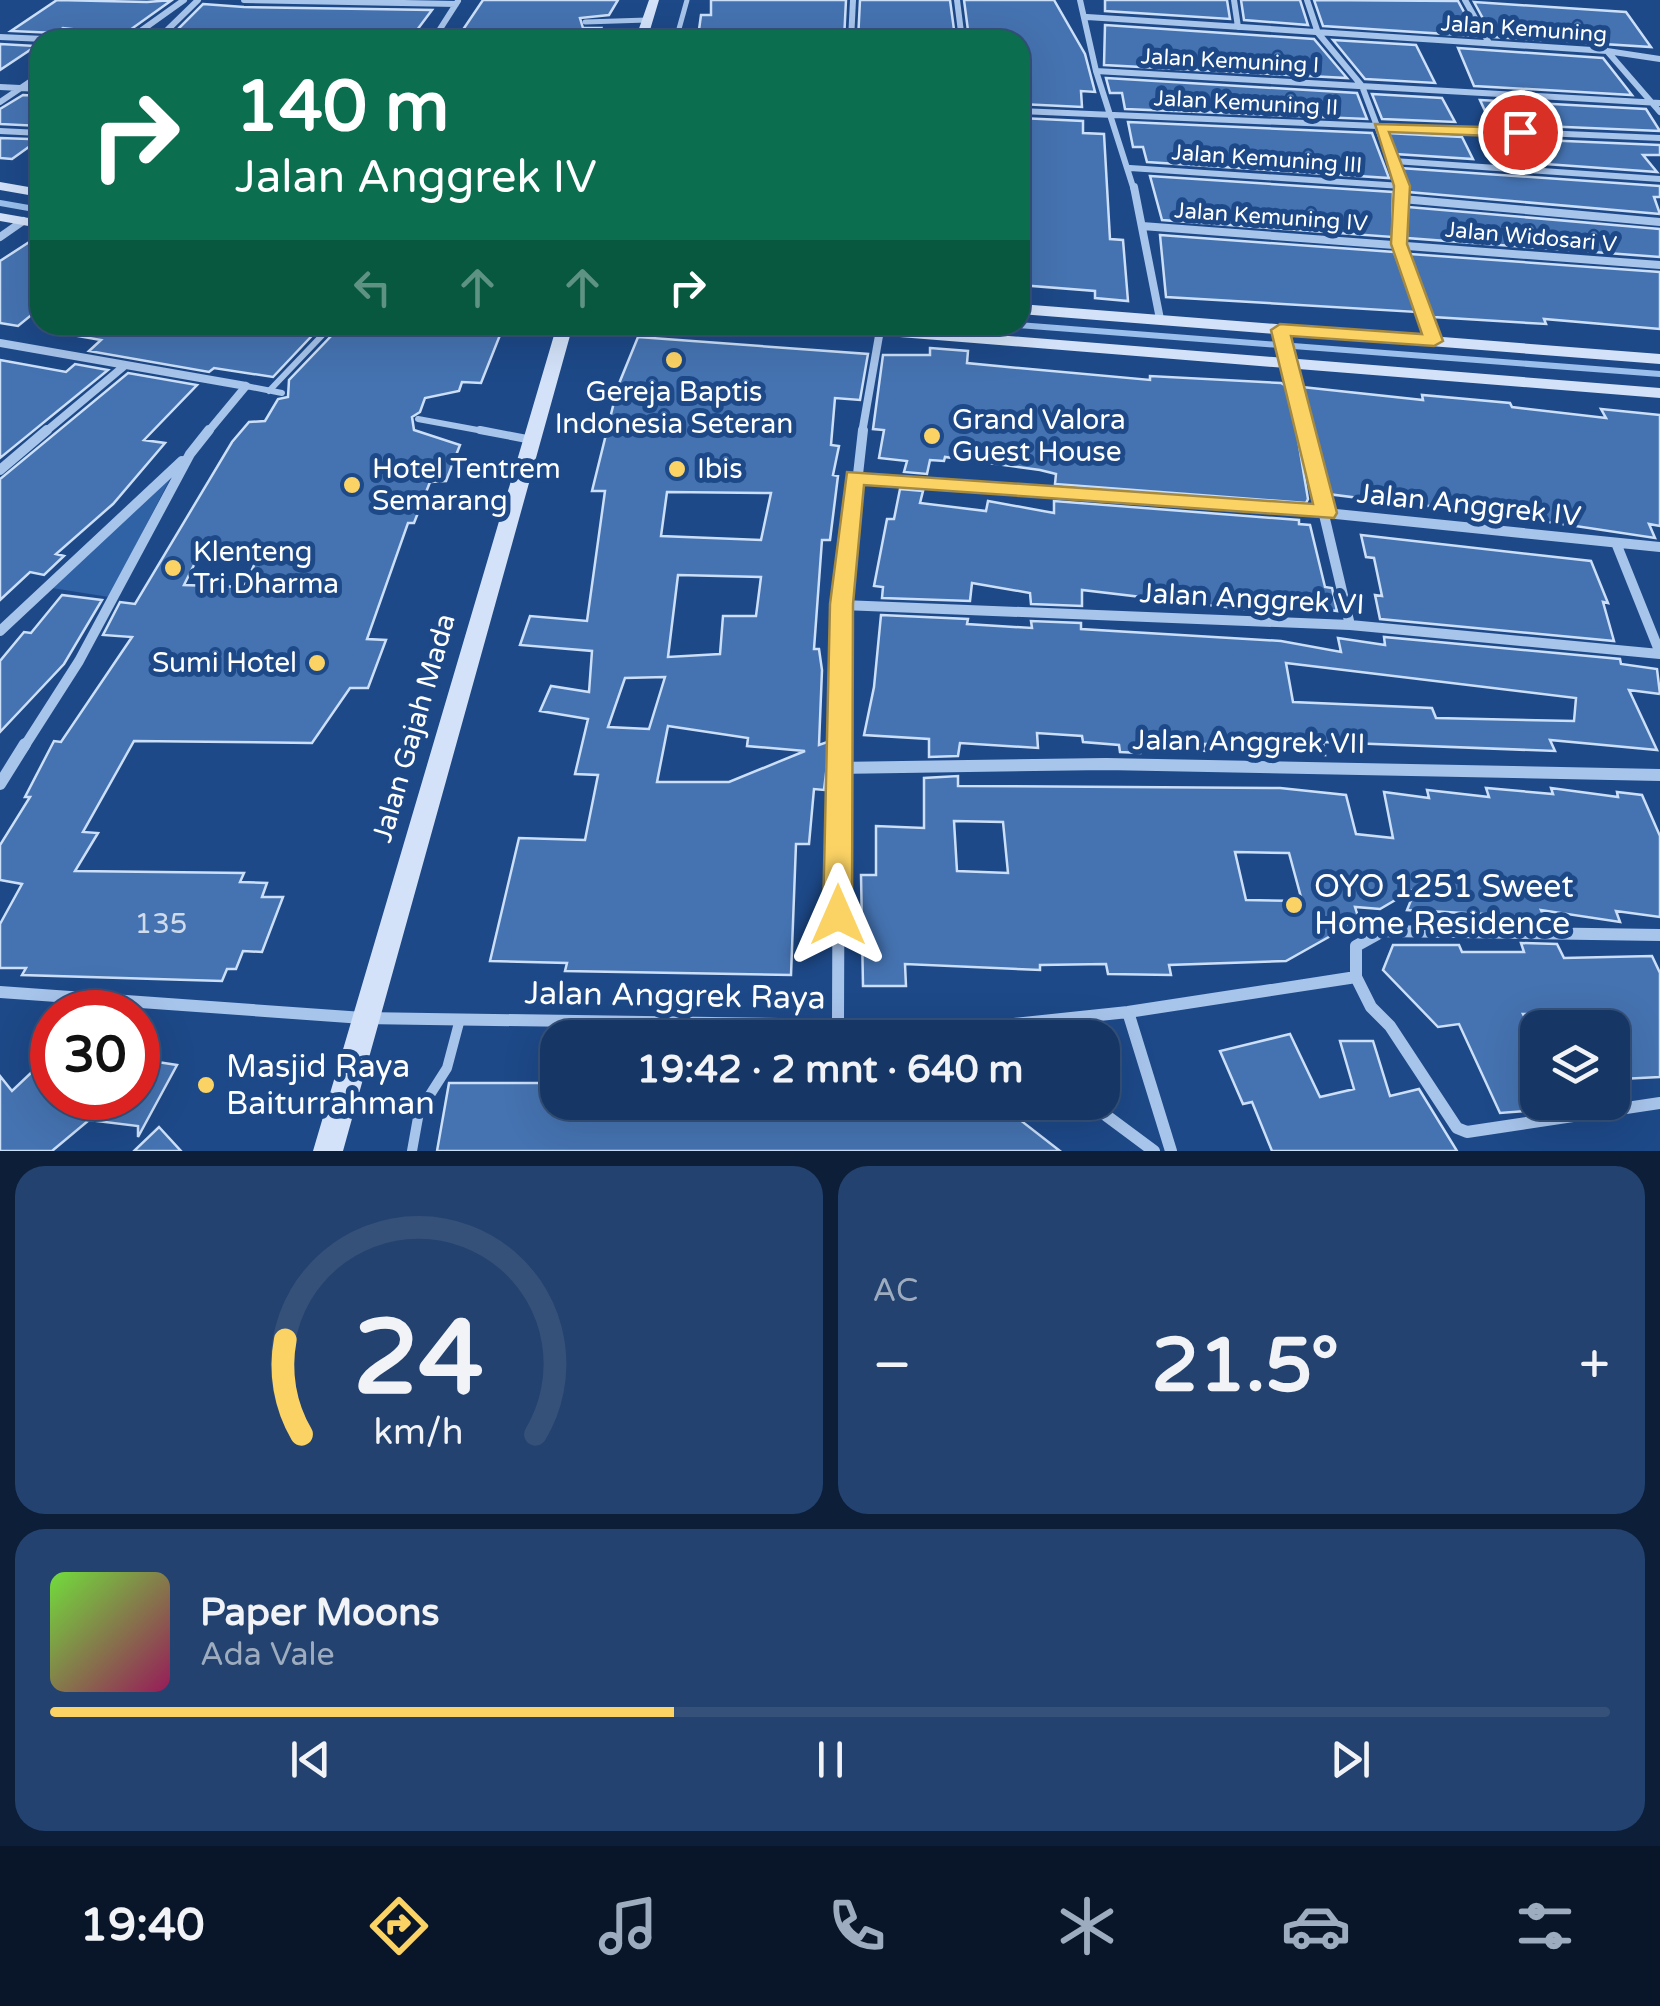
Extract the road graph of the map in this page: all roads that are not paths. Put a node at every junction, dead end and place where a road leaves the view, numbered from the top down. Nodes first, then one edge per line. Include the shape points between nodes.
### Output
1 (184, 0) edge
2 (198, 0) edge
3 (244, 0) edge
4 (257, 0) edge
5 (654, 0) edge
6 (687, 0) edge
7 (852, 0) edge
8 (957, 0) edge
9 (1080, 0) edge
10 (1234, 0) edge
11 (1308, 0) edge
12 (1465, 0) edge
13 (457, 2) edge
14 (1086, 17) junction
15 (648, 20) junction
16 (585, 22) dead end
17 (1238, 27) junction
18 (142, 30) edge
19 (167, 30) edge
20 (439, 30) edge
21 (644, 30) edge
22 (678, 30) edge
23 (851, 30) edge
24 (961, 30) edge
25 (1318, 33) junction
26 (0, 36) edge
27 (30, 38) edge
28 (1489, 43) junction
29 (1607, 52) junction
30 (1660, 59) edge
31 (1096, 71) junction
32 (30, 82) edge
33 (1362, 86) junction
34 (0, 88) edge
35 (21, 89) junction
36 (30, 89) edge
37 (0, 102) edge
38 (1648, 102) junction
39 (1660, 103) edge
40 (1030, 112) edge
41 (1660, 112) edge
42 (1110, 114) junction
43 (1380, 127) junction
44 (0, 131) edge
45 (30, 132) edge
46 (1660, 138) edge
47 (1394, 161) junction
48 (1130, 168) junction
49 (1660, 179) edge
50 (0, 186) edge
51 (1402, 186) junction
52 (30, 190) edge
53 (1402, 199) junction
54 (0, 217) edge
55 (23, 221) junction
56 (30, 222) edge
57 (1660, 222) edge
58 (1142, 226) junction
59 (0, 238) edge
60 (1399, 244) junction
61 (1660, 265) edge
62 (1030, 310) edge
63 (1160, 320) junction
64 (1281, 332) junction
65 (328, 335) edge
66 (563, 335) edge
67 (879, 335) edge
68 (948, 335) edge
69 (1434, 341) junction
70 (5, 344) edge
71 (0, 354) edge
72 (1660, 359) edge
73 (1288, 360) junction
74 (123, 367) junction
75 (246, 386) junction
76 (269, 391) junction
77 (1660, 392) edge
78 (282, 394) dead end
79 (418, 418) dead end
80 (532, 440) junction
81 (190, 454) junction
82 (0, 470) edge
83 (854, 477) junction
84 (1326, 513) junction
85 (1616, 543) junction
86 (1660, 547) edge
87 (842, 604) junction
88 (1350, 625) junction
89 (0, 631) edge
90 (1660, 653) edge
91 (836, 768) junction
92 (1660, 776) edge
93 (0, 784) edge
94 (1660, 935) edge
95 (1356, 976) junction
96 (0, 992) edge
97 (1128, 1012) junction
98 (363, 1018) junction
99 (460, 1019) junction
100 (540, 1020) edge
101 (838, 1020) edge
102 (1052, 1020) edge
103 (1660, 1103) edge
104 (1112, 1120) edge
105 (328, 1151) edge
106 (412, 1151) edge
107 (1154, 1151) edge
108 (1171, 1151) edge

1 - 18 street
2 - 19 street
3 - 4 street
4 - 13 street
5 - 15 main road
6 - 22 lane
7 - 23 street
8 - 24 street
9 - 14 street
10 - 17 street
11 - 25 street
12 - 28 street
13 - 20 street
14 - 17 street, Jalan Kemuning
14 - 31 street
15 - 16 lane
15 - 21 main road
17 - 25 street, Jalan Kemuning
25 - 28 street, Jalan Kemuning
25 - 33 street
26 - 27 street
28 - 29 street, Jalan Kemuning
29 - 30 street, Jalan Kemuning
29 - 38 street
31 - 33 street, Jalan Kemuning I
31 - 42 street
32 - 35 street
33 - 38 street, Jalan Kemuning I
33 - 43 street
34 - 35 street
35 - 36 street
35 - 37 street
38 - 39 street, Jalan Kemuning I
38 - 41 street
40 - 42 street, Jalan Kemuning II
42 - 43 street, Jalan Kemuning II
42 - 48 street
43 - 46 street, Jalan Kemuning II
43 - 47 street
44 - 45 street
47 - 49 street
47 - 51 street
48 - 51 street, Jalan Kemuning III
48 - 58 street
50 - 52 main road
51 - 53 street
53 - 57 street
53 - 60 street
54 - 55 main road
55 - 56 main road
55 - 59 street
58 - 60 street, Jalan Kemuning IV
58 - 63 street
60 - 61 street, Jalan Widosari V
60 - 69 street
62 - 63 main road
63 - 64 main road
64 - 69 main road
64 - 73 street
65 - 76 lane
66 - 80 main road, Jalan Gajah Mada
67 - 83 street
68 - 73 main road
69 - 72 main road
70 - 71 street
70 - 74 street
73 - 77 main road
73 - 84 street
74 - 75 street
74 - 82 street
75 - 76 lane
75 - 81 street
76 - 78 lane
79 - 80 lane
80 - 98 main road, Jalan Gajah Mada
81 - 89 street
81 - 93 street via 79,661
83 - 84 street, Jalan Anggrek IV
83 - 87 street
84 - 85 street, Jalan Anggrek IV
84 - 88 street
85 - 86 street, Jalan Anggrek IV
85 - 90 street
87 - 88 street, Jalan Anggrek VI
87 - 91 street
88 - 90 street, Jalan Anggrek VI
91 - 92 street, Jalan Anggrek VII via 1106,764
91 - 101 street
94 - 95 street via 1383,931 1356,946
95 - 97 street, Jalan Anggrek Raya
95 - 103 street via 1457,1128 1468,1132
96 - 98 street, Jalan Anggrek Raya
97 - 102 street, Jalan Anggrek Raya
97 - 108 street
98 - 99 street, Jalan Anggrek Raya
98 - 105 main road, Jalan Gajah Mada
99 - 100 street, Jalan Anggrek Raya
99 - 106 lane via 446,1068 419,1112
104 - 107 street

